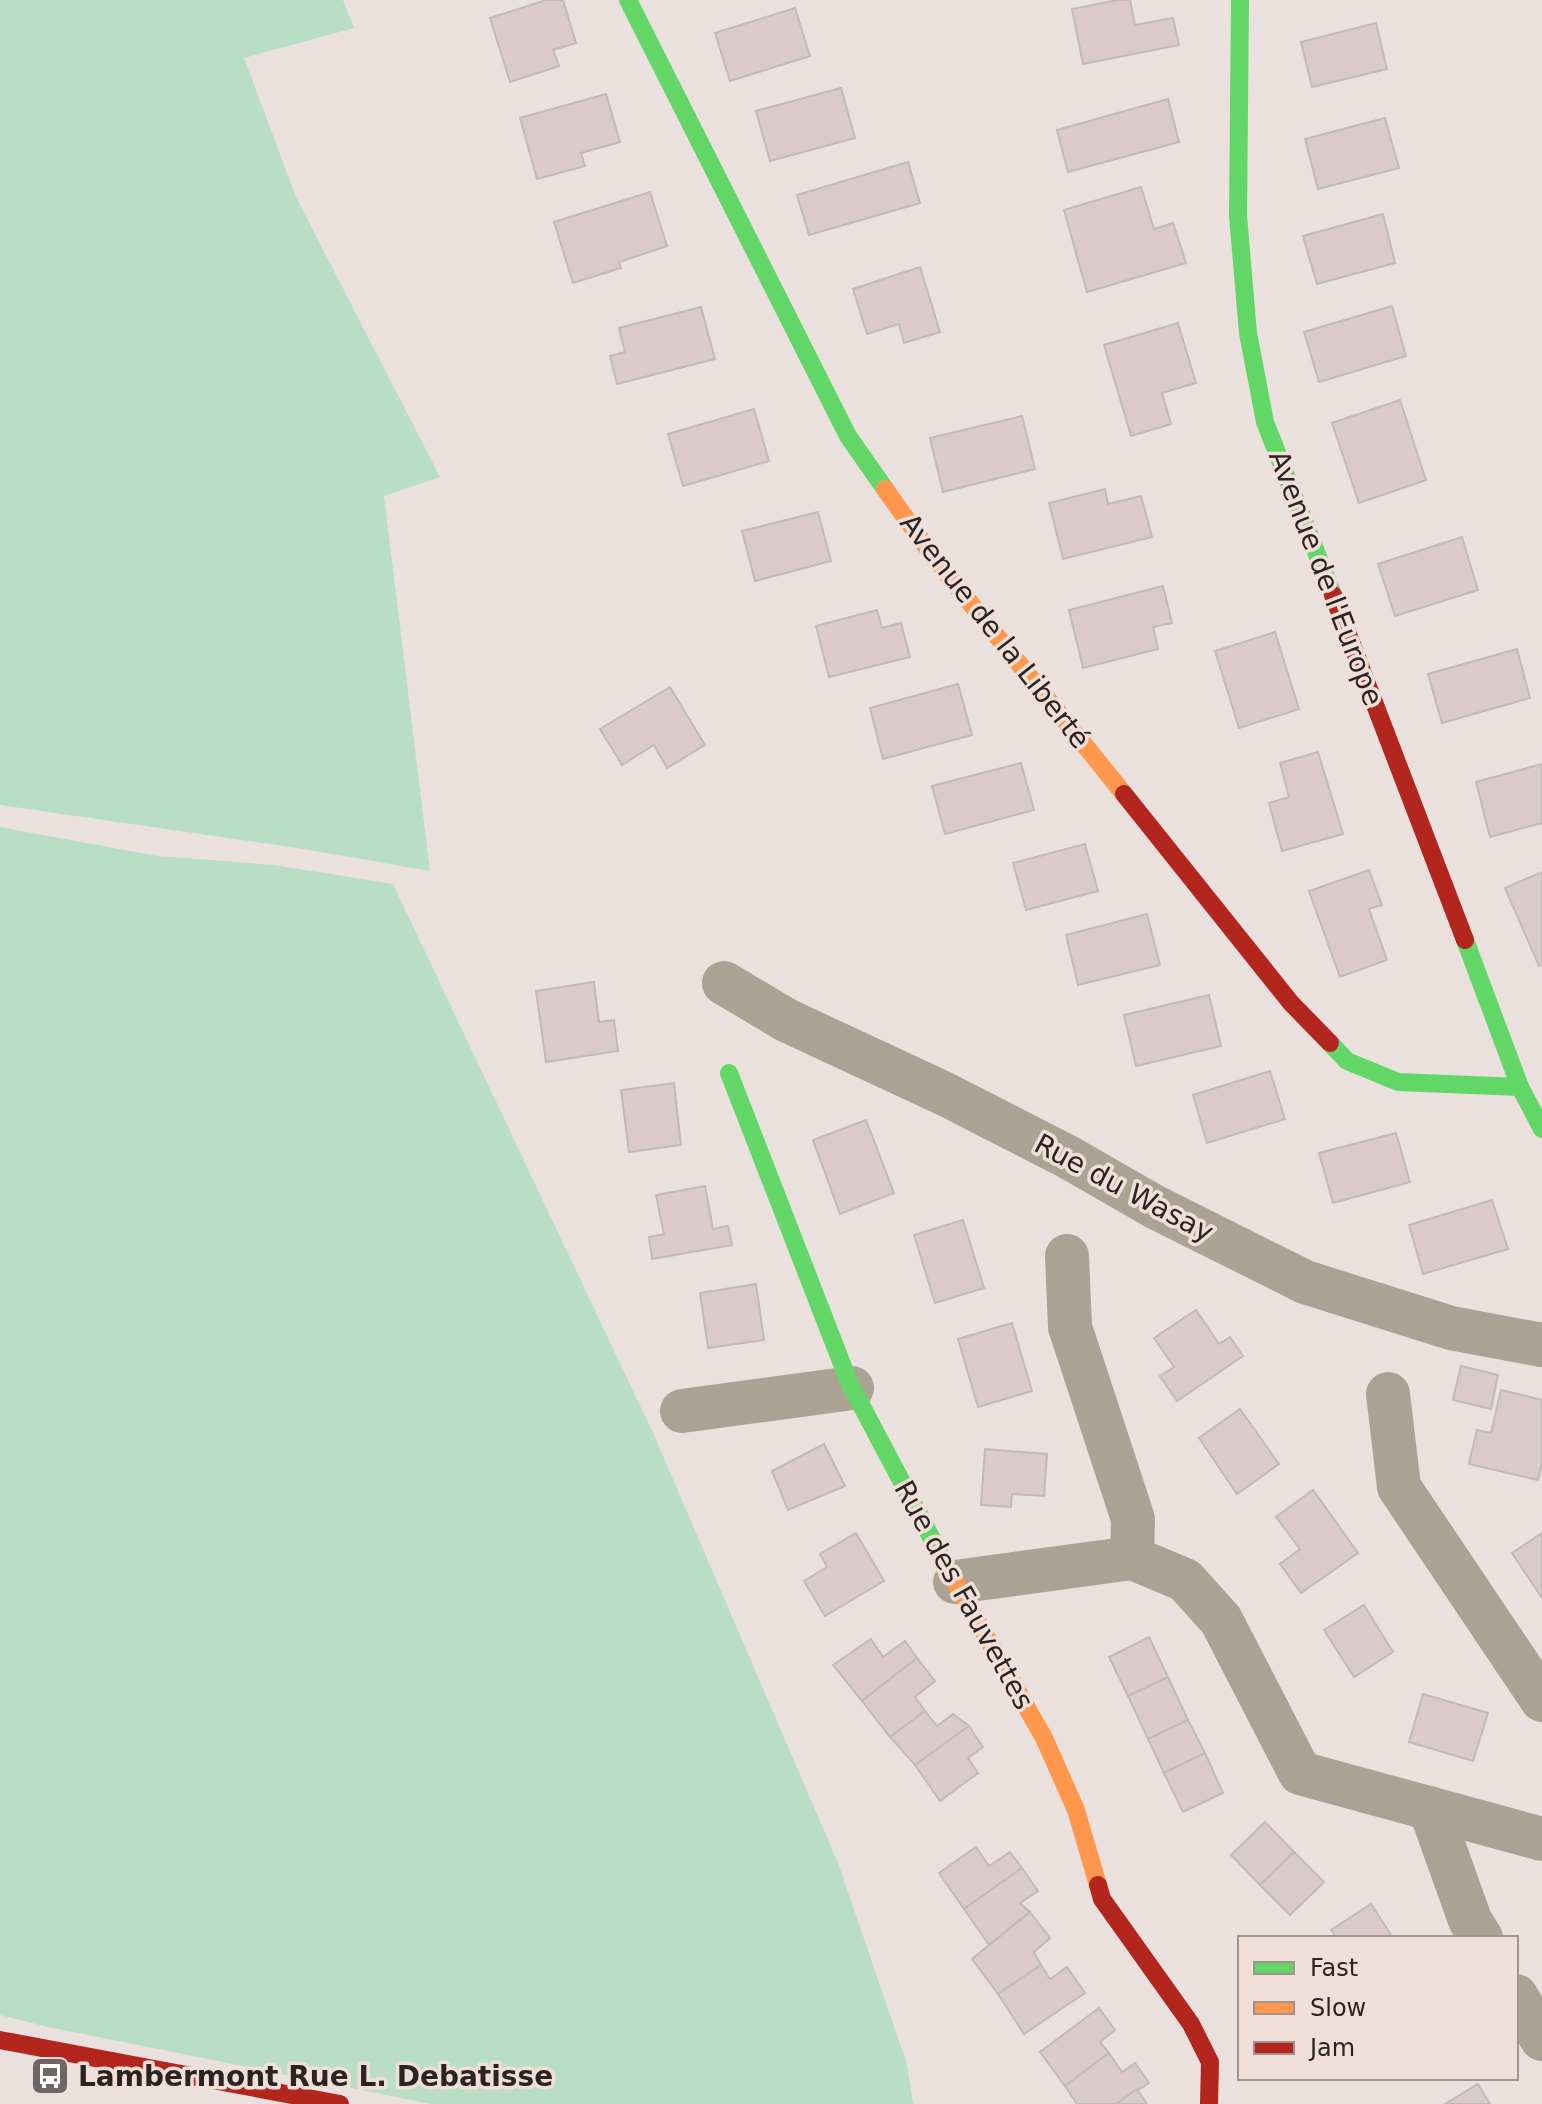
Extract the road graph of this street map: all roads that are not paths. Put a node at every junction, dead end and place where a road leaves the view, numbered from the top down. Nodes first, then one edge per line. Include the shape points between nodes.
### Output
1 (628, 0) edge
2 (1240, 0) edge
3 (724, 983) dead end
4 (729, 1073) dead end
5 (1520, 1087) junction
6 (1542, 1129) edge
7 (1067, 1256) dead end
8 (1542, 1345) edge
9 (852, 1388) junction
10 (1388, 1394) dead end
11 (682, 1411) dead end
12 (1132, 1558) junction
13 (955, 1582) junction
14 (1542, 1700) edge
15 (1430, 1808) junction
16 (1542, 1839) edge
17 (1480, 1936) edge
18 (1518, 1999) edge
19 (1542, 2039) edge
20 (0, 2040) edge
21 (298, 2100) edge
22 (340, 2104) edge
23 (1209, 2104) edge

1 - 5 street, Avenue de la Liberté via 848,436 934,558 1291,1003 1347,1061 1398,1082
2 - 5 street, Avenue de l'Europe via 1238,216 1248,333 1265,422
3 - 8 street, Rue du Wasay via 786,1020 945,1094 1305,1282 1451,1328
4 - 9 street, Rue des Fauvettes
5 - 6 street, Avenue de l'Europe
7 - 12 street via 1070,1327 1133,1519
9 - 11 street
9 - 13 street, Rue des Fauvettes
10 - 14 street via 1399,1487
12 - 13 street
12 - 15 street via 1185,1580 1221,1620 1300,1773
13 - 23 street, Rue des Fauvettes via 1044,1738 1076,1810 1102,1899 1191,2024 1210,2062
15 - 16 street
15 - 17 street
18 - 19 street
20 - 21 street
21 - 22 street

